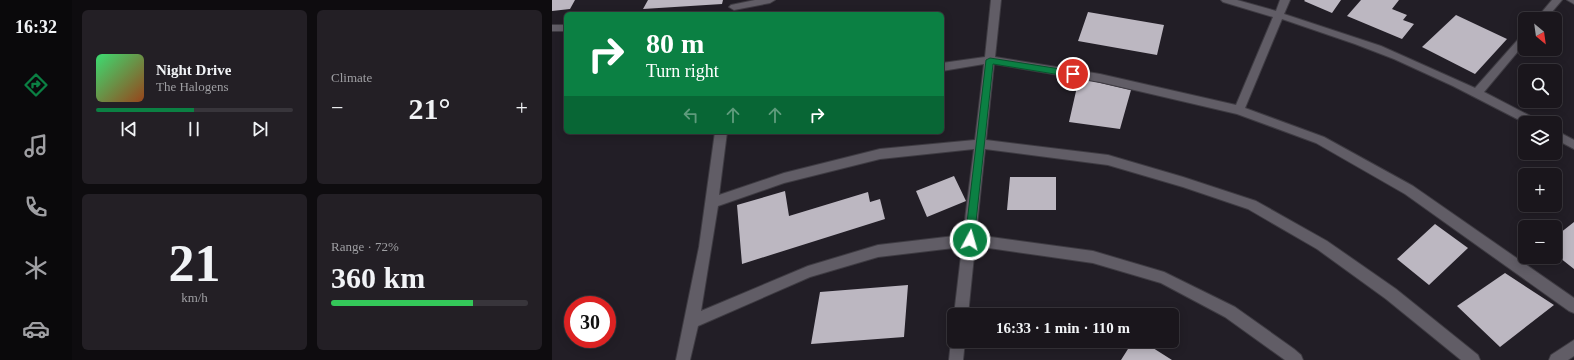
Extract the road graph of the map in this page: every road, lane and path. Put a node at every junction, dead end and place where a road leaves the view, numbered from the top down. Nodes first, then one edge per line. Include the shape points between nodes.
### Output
1 (770, 0) edge
2 (996, 0) edge
3 (1226, 0) edge
4 (1285, 0) edge
5 (1557, 0) edge
6 (734, 7) edge
7 (1547, 12) edge
8 (1278, 14) junction
9 (552, 28) edge
10 (564, 28) edge
11 (1518, 45) edge
12 (990, 60) junction
13 (944, 67) edge
14 (1476, 93) junction
15 (1239, 110) junction
16 (1520, 116) edge
17 (721, 134) edge
18 (1562, 138) edge
19 (980, 144) junction
20 (1574, 145) edge
21 (713, 202) junction
22 (970, 240) junction
23 (1574, 306) edge
24 (962, 308) edge
25 (693, 321) junction
26 (1574, 347) edge
27 (957, 348) edge
28 (683, 360) edge
29 (956, 360) edge
30 (1296, 360) edge
31 (1473, 360) edge
32 (1556, 360) edge

1 - 6 street
2 - 12 street
3 - 8 street
4 - 8 street
5 - 7 street
8 - 14 street via 1378,48
8 - 15 street
9 - 10 street
11 - 14 street
12 - 13 street
12 - 15 street via 1100,78
12 - 19 street
14 - 16 street
15 - 23 street via 1320,140 1402,186
17 - 21 street
18 - 20 street
19 - 21 street via 880,154 784,178
19 - 22 street
19 - 31 street via 1108,160 1252,205 1322,246 1385,290
21 - 25 street
22 - 24 street
22 - 25 street via 878,251 808,272
22 - 30 street via 1093,257 1164,278 1230,312
25 - 28 street
26 - 32 street
27 - 29 street

